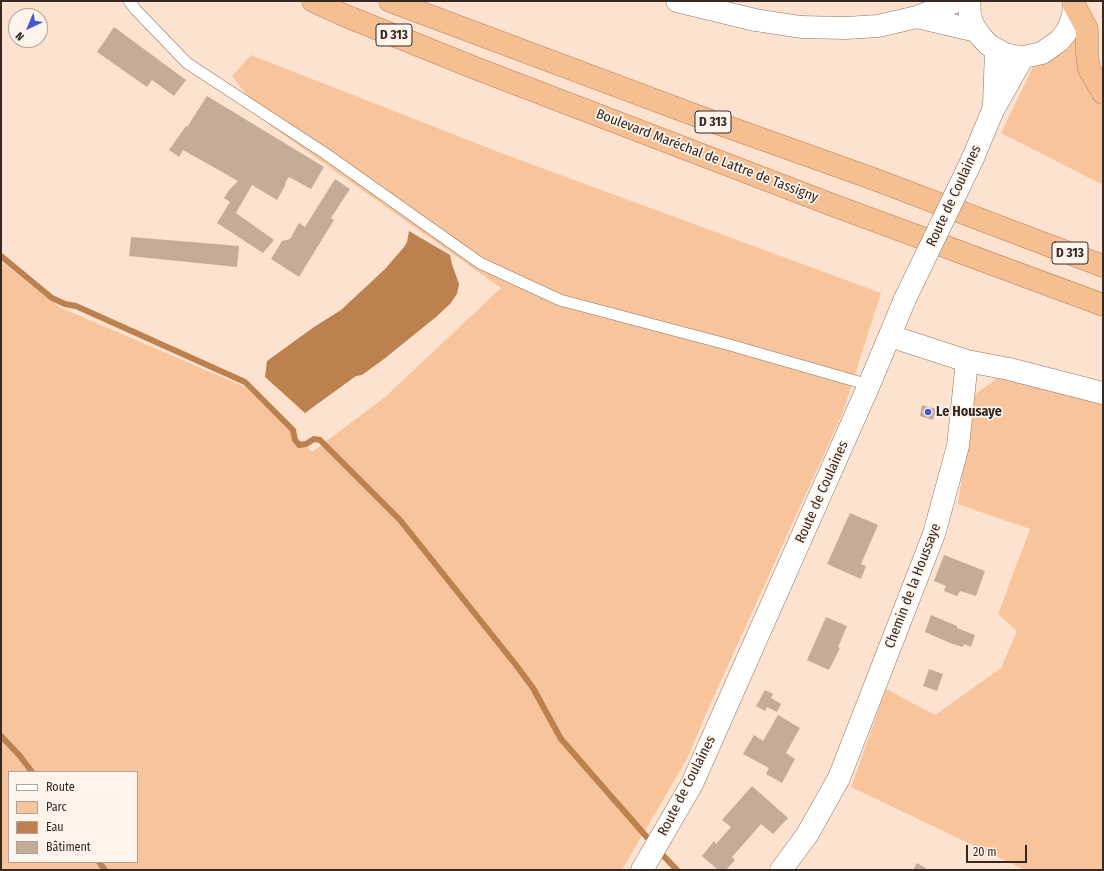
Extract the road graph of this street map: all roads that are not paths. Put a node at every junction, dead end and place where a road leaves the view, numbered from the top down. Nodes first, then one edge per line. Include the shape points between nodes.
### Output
1 (129, 1) edge
2 (313, 1) edge
3 (390, 1) edge
4 (678, 1) edge
5 (957, 1) edge
6 (969, 1) edge
7 (1074, 3) edge
8 (917, 17) junction
9 (977, 31) junction
10 (996, 50) junction
11 (1023, 57) junction
12 (1103, 93) edge
13 (993, 110) junction
14 (1103, 266) edge
15 (1103, 305) edge
16 (890, 336) junction
17 (967, 361) junction
18 (870, 385) junction
19 (1103, 393) edge
20 (642, 870) edge
21 (781, 870) edge

1 - 18 lane via 187,63 326,154 480,263 560,300
2 - 15 highway, Boulevard Maréchal de Lattre de Tassigny / D 313 via 482,70 830,204
3 - 14 highway, D 313
4 - 8 street via 755,20 801,27 878,26
5 - 8 street
6 - 9 street via 972,23
7 - 11 street via 1070,25 1059,42 1042,53
7 - 12 highway via 1088,29 1089,69
8 - 9 street
9 - 10 street via 985,42
10 - 11 street
10 - 13 street, Route de Coulaines
11 - 13 street, Route de Coulaines
13 - 16 street, Route de Coulaines, bridge
16 - 17 street
16 - 18 street, Route de Coulaines
17 - 19 street
17 - 21 street, Chemin de la Houssaye via 958,446 934,534 840,778 807,835
18 - 20 street, Route de Coulaines via 692,784

